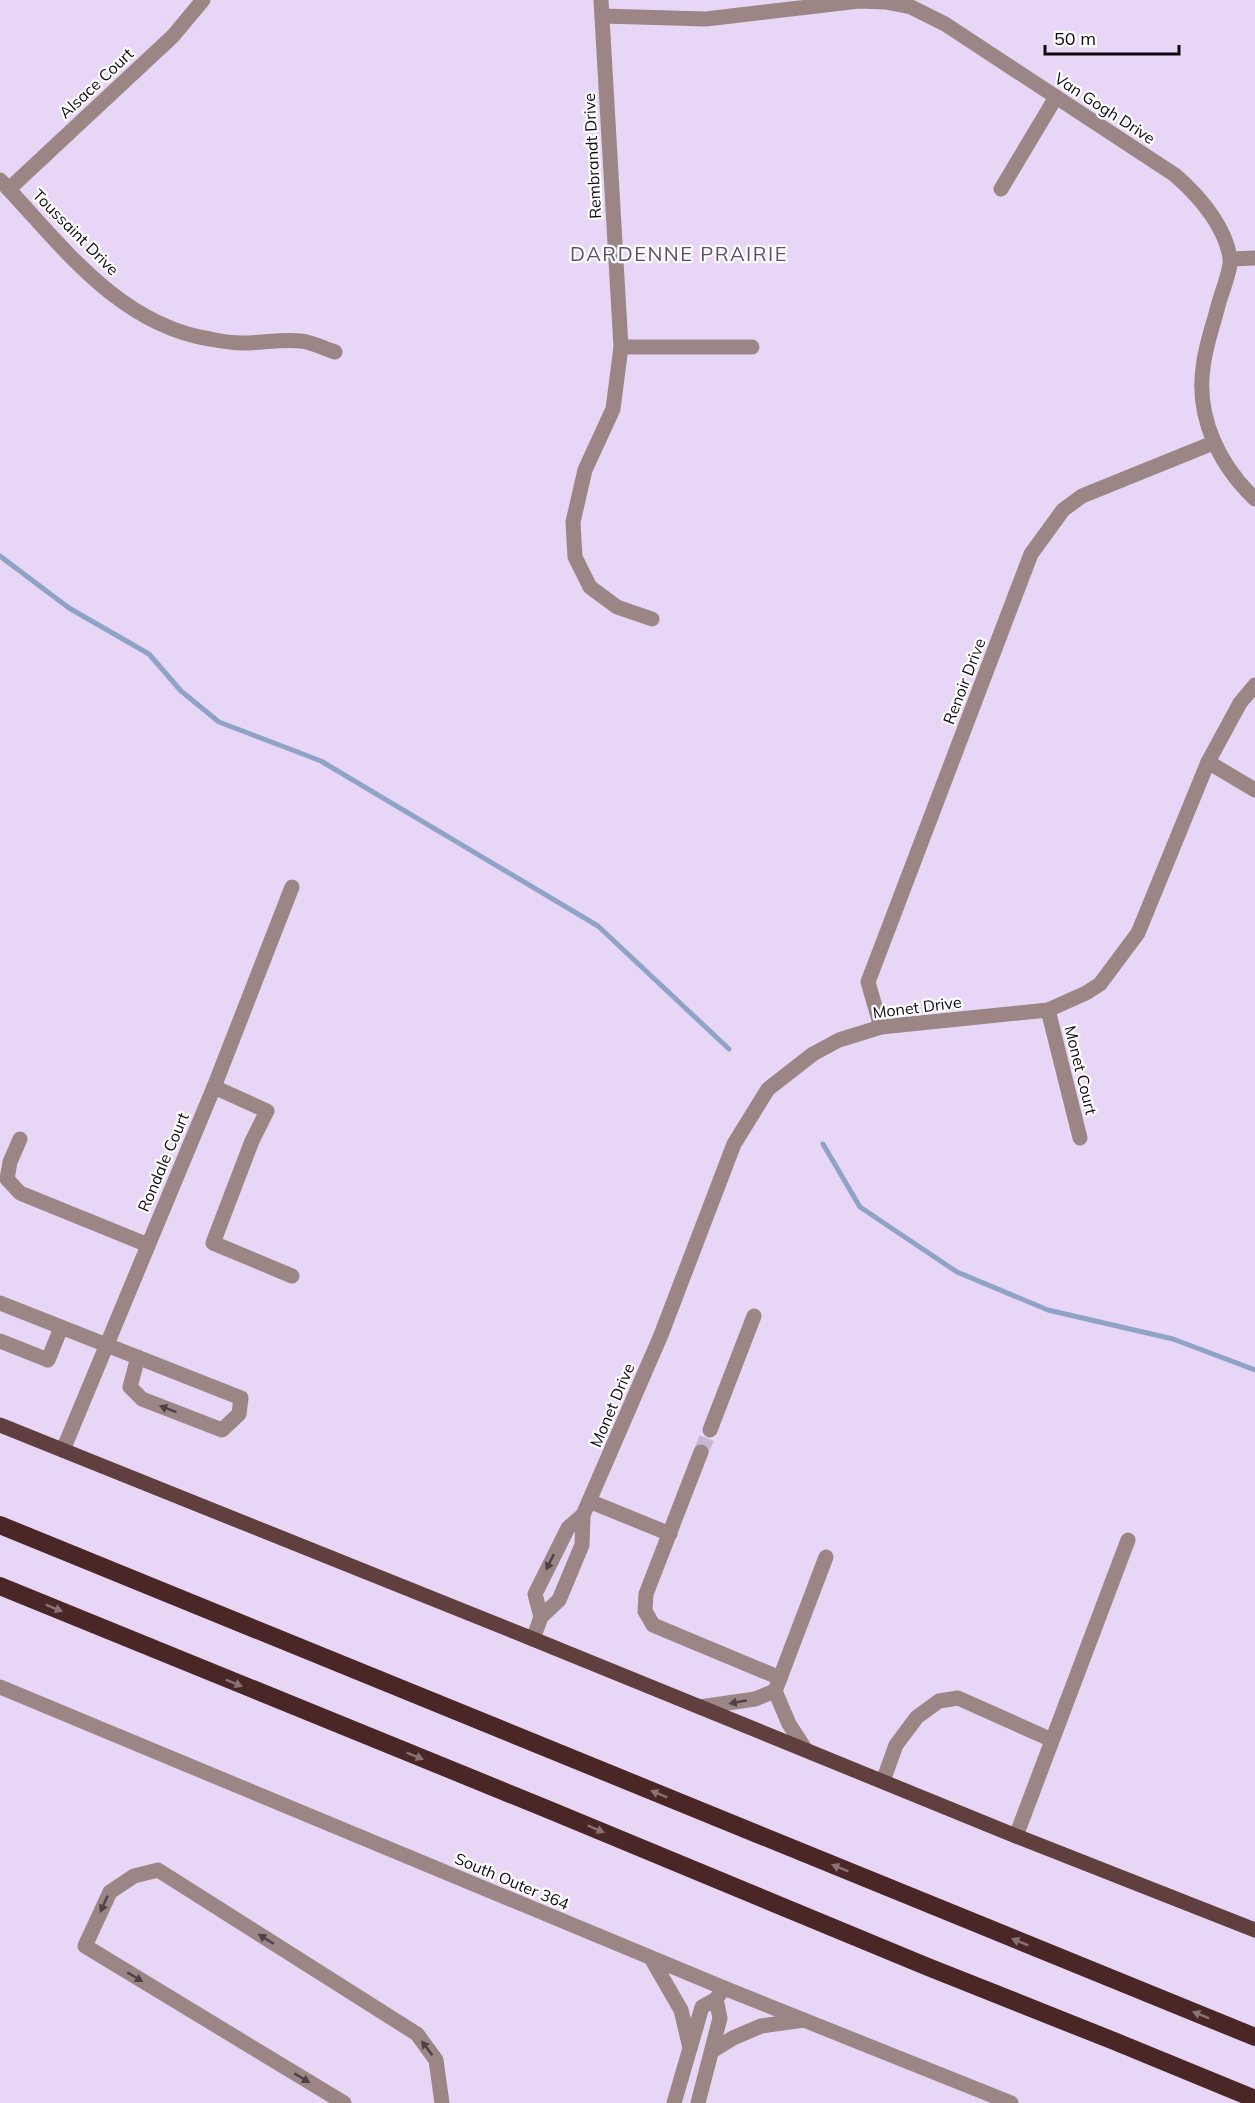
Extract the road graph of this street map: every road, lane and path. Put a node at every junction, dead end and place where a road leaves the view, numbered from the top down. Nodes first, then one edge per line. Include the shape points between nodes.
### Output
1 (203, 0) edge
2 (602, 8) edge
3 (1056, 98) junction
4 (4, 185) edge
5 (1001, 189) dead end
6 (1255, 258) edge
7 (1230, 259) junction
8 (621, 347) junction
9 (752, 347) dead end
10 (335, 352) dead end
11 (1213, 442) junction
12 (1255, 499) edge
13 (652, 619) dead end
14 (1255, 685) edge
15 (1208, 762) junction
16 (1255, 790) edge
17 (292, 887) dead end
18 (1048, 1010) junction
19 (881, 1027) junction
20 (214, 1088) junction
21 (1080, 1138) dead end
22 (20, 1139) dead end
23 (148, 1245) junction
24 (292, 1276) dead end
25 (0, 1303) edge
26 (754, 1316) dead end
27 (62, 1328) junction
28 (0, 1341) edge
29 (106, 1345) junction
30 (138, 1357) junction
31 (0, 1425) edge
32 (710, 1430) tunnel mouth
33 (63, 1450) junction
34 (701, 1452) tunnel mouth
35 (586, 1508) junction
36 (0, 1525) edge
37 (670, 1534) junction
38 (1128, 1540) dead end
39 (826, 1557) dead end
40 (0, 1586) edge
41 (541, 1617) junction
42 (533, 1639) junction
43 (777, 1684) junction
44 (0, 1687) edge
45 (700, 1707) junction
46 (1052, 1740) junction
47 (806, 1750) junction
48 (883, 1781) junction
49 (1016, 1836) junction
50 (1255, 1930) edge
51 (651, 1958) junction
52 (720, 1994) junction
53 (804, 2020) junction
54 (1255, 2037) edge
55 (690, 2048) junction
56 (712, 2051) junction
57 (1255, 2099) edge
58 (344, 2103) edge
59 (442, 2103) edge
60 (674, 2103) edge
61 (698, 2103) edge
62 (1011, 2103) edge

1 - 4 street, Alsace Court via 173,36
2 - 3 street, Van Gogh Drive via 706,20 859,1 886,2 911,7 945,24
2 - 8 street, Rembrandt Drive
3 - 5 street
3 - 7 street, Van Gogh Drive via 1175,175 1198,195 1220,232
4 - 10 street, Toussaint Drive via 86,273 147,316 207,339 240,343 302,341
6 - 7 street
7 - 11 street via 1203,368 1203,405
8 - 9 street
8 - 13 street, Rembrandt Drive via 613,409 585,470 573,522 575,557 590,587 617,606
11 - 12 street via 1240,485
11 - 19 street, Renoir Drive via 1082,496 1063,510 1031,554 868,982
14 - 15 street, Monet Drive
15 - 16 street
15 - 18 street, Monet Drive via 1138,933 1100,984
17 - 20 street, Rondale Court
18 - 19 street, Monet Drive
18 - 21 street, Monet Court
19 - 35 street, Monet Drive via 828,1045 768,1089 734,1144 661,1335
20 - 23 street, Rondale Court
20 - 24 street via 267,1111 213,1243
22 - 23 street via 7,1179 20,1193
23 - 29 street, Rondale Court
25 - 27 street
26 - 32 street
27 - 28 street via 48,1360
27 - 29 street
29 - 30 street
29 - 33 street, Rondale Court
30 -> 30 street via 241,1398 239,1414 222,1430 142,1399 129,1388
31 - 33 main road
33 - 42 main road
34 - 37 street
35 - 37 street
35 - 41 street, Monet Drive via 582,1545 559,1600
35 -> 41 street, Monet Drive via 567,1528 535,1594
54 -> 36 highway
37 - 43 street via 646,1594 645,1611 653,1625
38 - 46 street
39 - 43 street
40 -> 57 highway
41 - 42 street, Monet Drive
42 - 45 main road
43 -> 45 street via 755,1699
43 - 47 street via 789,1724
44 - 51 street, South Outer 364
45 - 47 main road
46 - 48 street via 958,1698 939,1701 917,1717 896,1745
46 - 49 street
47 - 48 main road
48 - 49 main road
49 - 50 main road
51 - 52 street, South Outer 364
51 - 55 street via 681,2010
52 - 53 street, South Outer 364
52 - 55 street via 702,2007
52 - 56 street via 720,2018
53 - 56 street via 761,2026
53 - 62 street, South Outer 364
55 - 60 street
56 - 61 street
59 -> 58 street via 436,2060 417,2034 158,1870 134,1876 110,1892 85,1946

